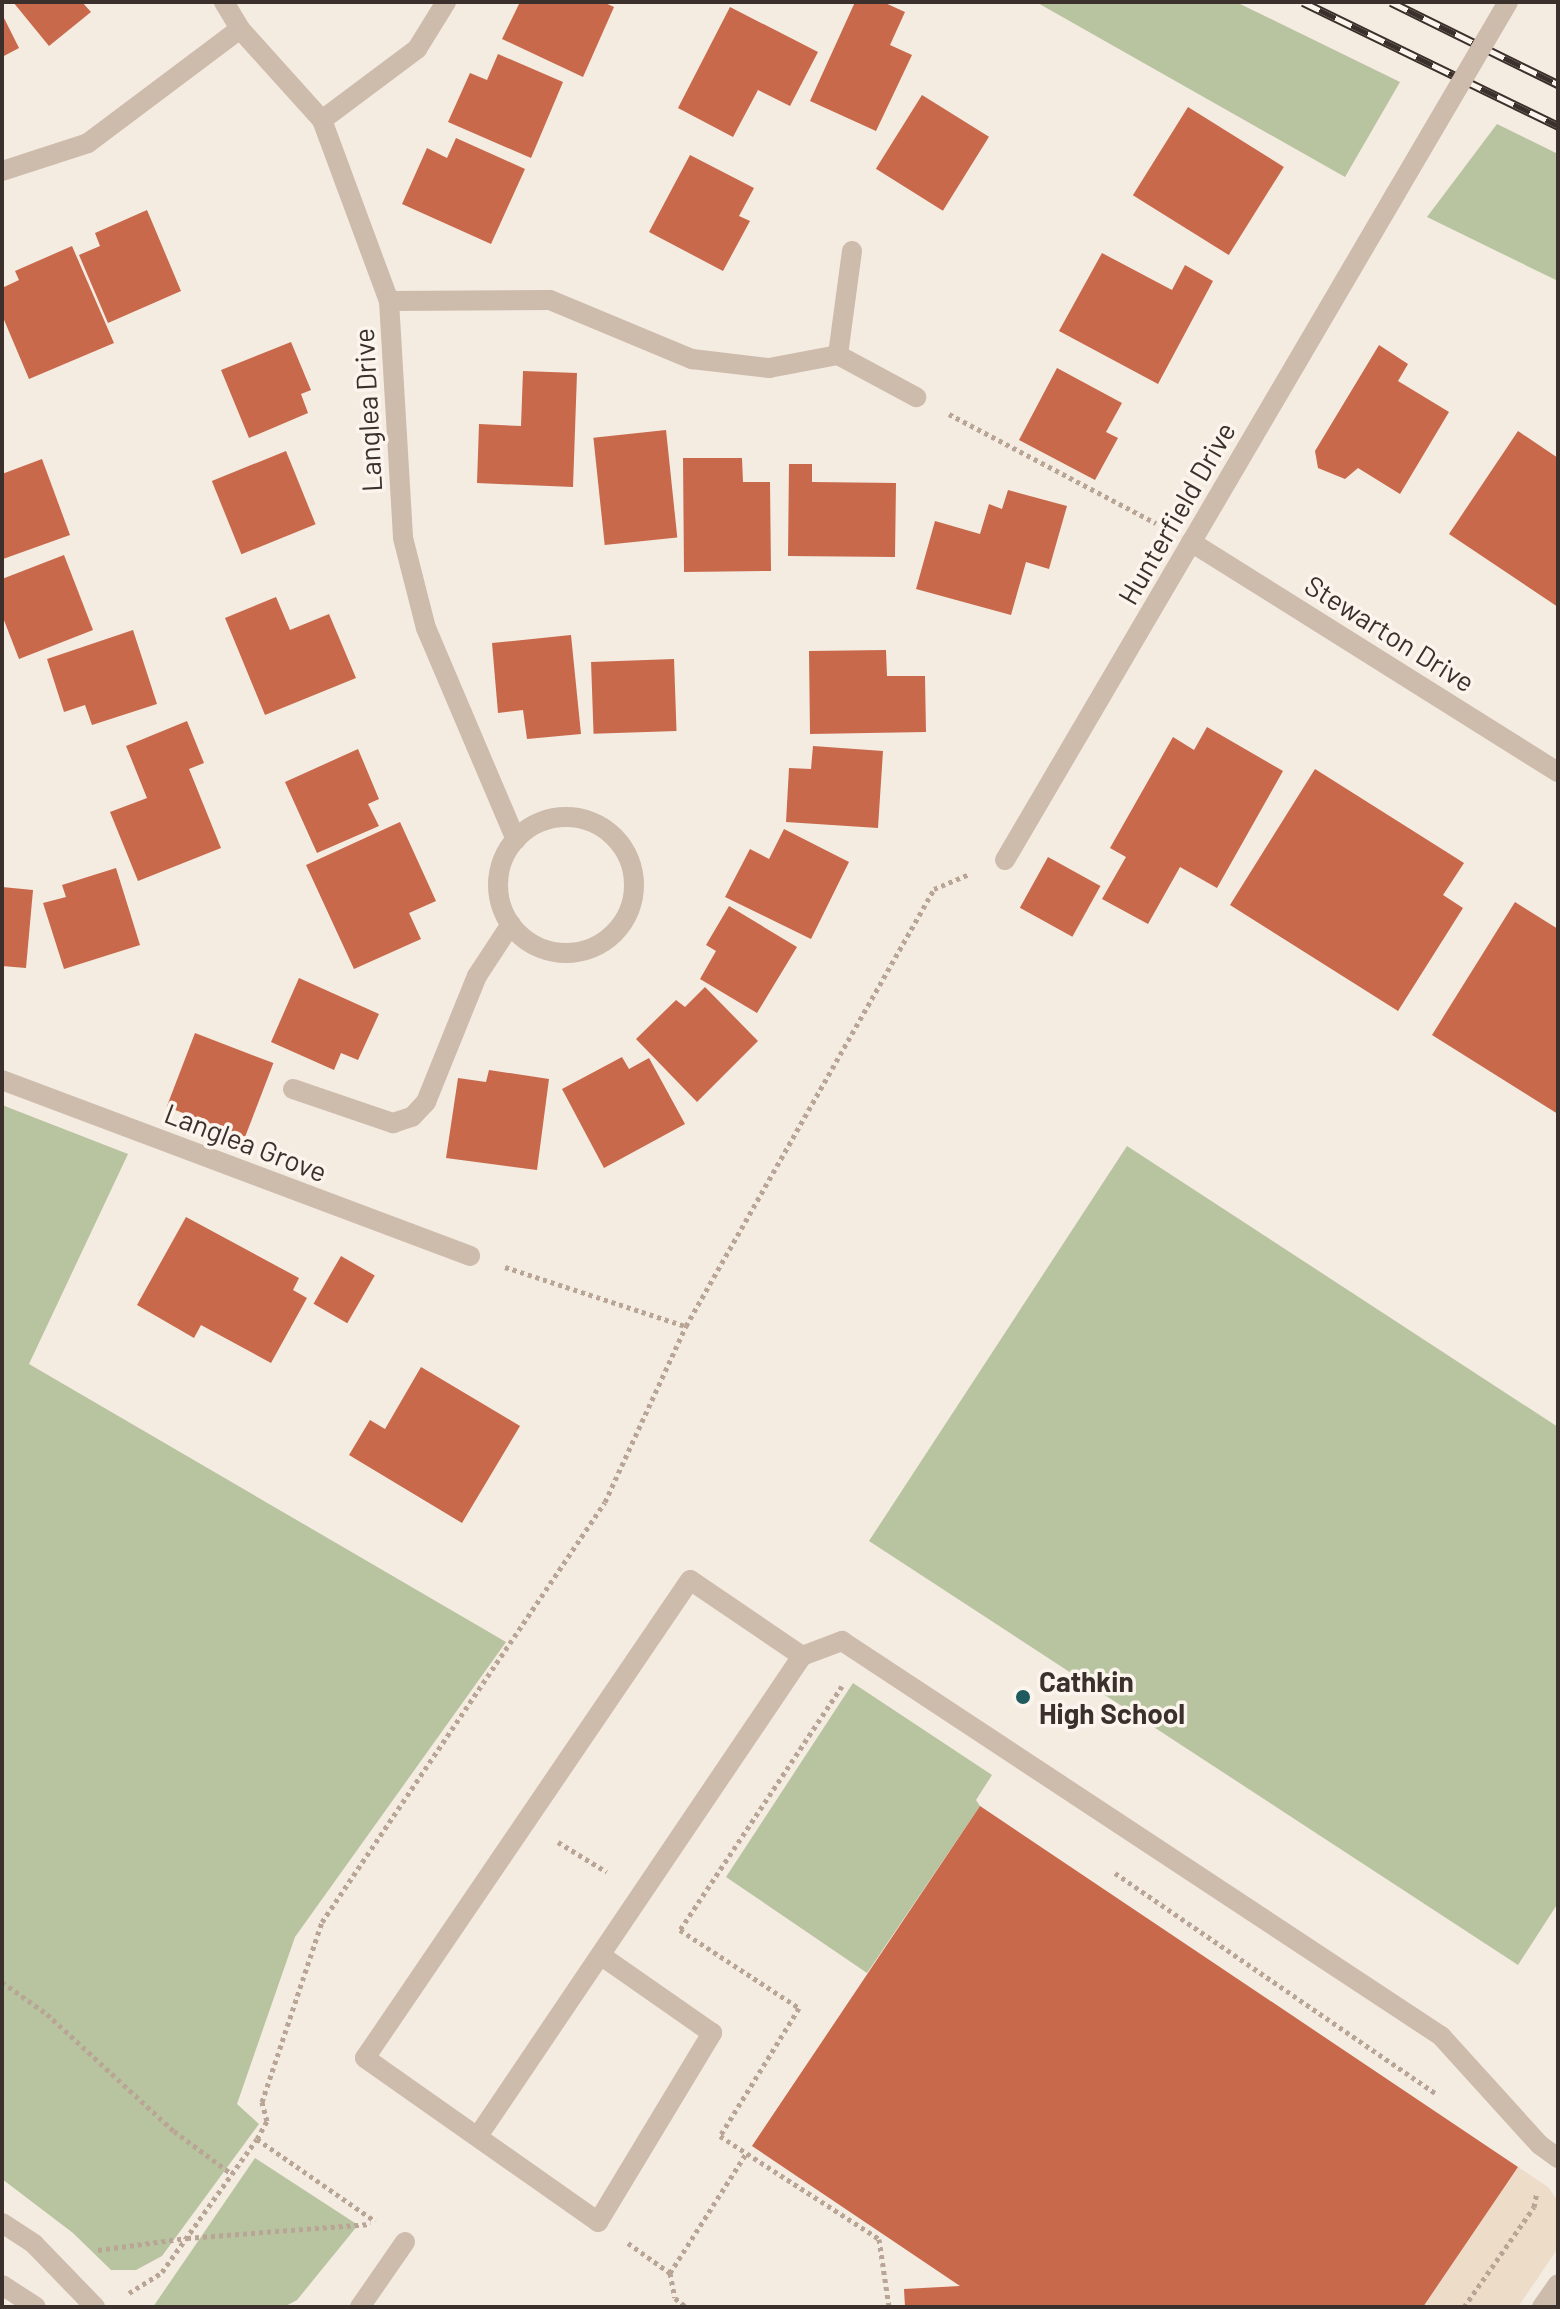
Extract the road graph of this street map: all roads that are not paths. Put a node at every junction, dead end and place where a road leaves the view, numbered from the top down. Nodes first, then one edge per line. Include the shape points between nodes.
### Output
1 (224, 2) edge
2 (446, 2) edge
3 (1508, 2) edge
4 (240, 29) junction
5 (322, 120) junction
6 (2, 171) edge
7 (852, 251) dead end
8 (389, 301) junction
9 (838, 355) junction
10 (916, 397) road end
11 (1191, 542) junction
12 (1558, 772) edge
13 (516, 840) junction
14 (1005, 860) road end
15 (511, 924) junction
16 (2, 1080) edge
17 (293, 1089) dead end
18 (470, 1256) road end
19 (802, 1656) junction
20 (603, 1957) junction
21 (478, 2136) junction
22 (1558, 2158) edge
23 (2, 2223) edge
24 (405, 2242) dead end
25 (1558, 2284) edge
26 (2, 2285) edge
27 (36, 2307) edge
28 (95, 2307) edge
29 (360, 2307) edge
30 (1542, 2307) edge

1 - 4 street, Langlea Drive
2 - 5 street via 417,49
3 - 11 street, Hunterfield Drive, bridge
4 - 5 street, Langlea Drive
4 - 6 street via 88,143
5 - 8 street, Langlea Drive
7 - 9 street
8 - 9 street via 550,300 692,359 754,366
8 - 13 street, Langlea Drive via 403,538 426,628
9 - 10 street
11 - 12 street, Stewarton Drive
11 - 14 street, Hunterfield Drive
13 - 15 street via 499,864 501,911
13 - 15 street via 527,826 566,815 606,827 628,852 636,874 629,915 597,948 554,954 523,941
15 - 17 street via 477,976 426,1102 412,1117 393,1123
16 - 18 street, Langlea Grove
19 - 20 street
19 - 21 street via 690,1580 365,2058
19 - 22 street via 842,1641 1428,2028
20 - 21 street
20 - 21 street via 712,2033 598,2222
23 - 28 street via 34,2244
24 - 29 street
25 - 30 street
26 - 27 street

